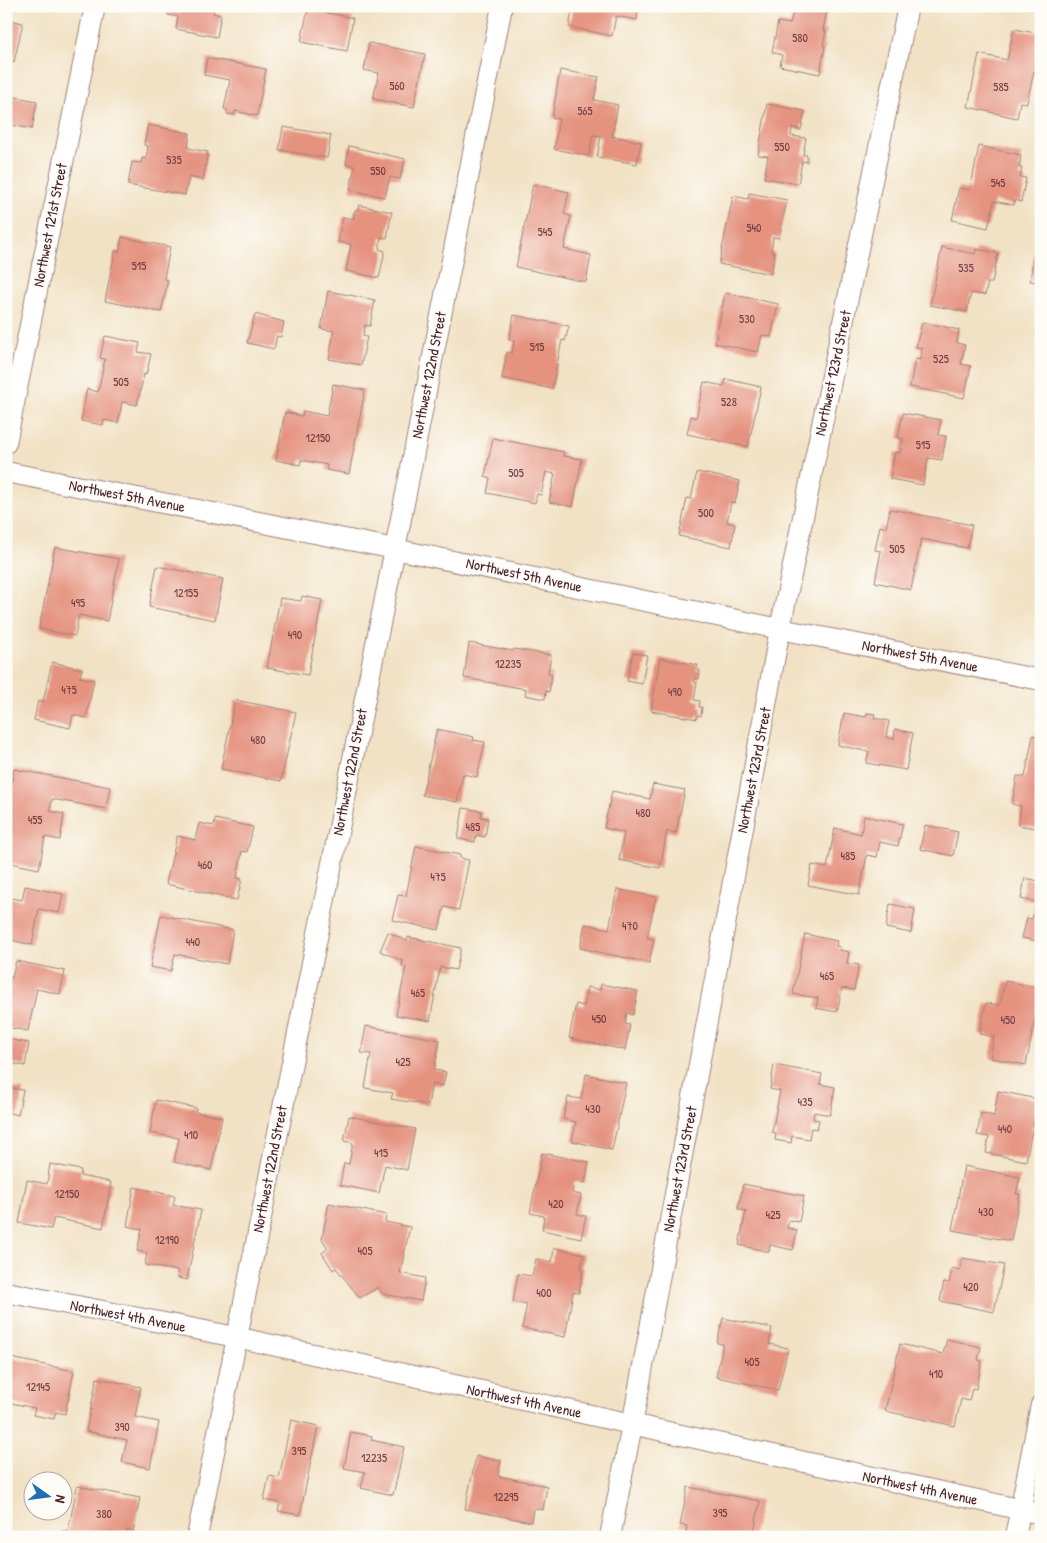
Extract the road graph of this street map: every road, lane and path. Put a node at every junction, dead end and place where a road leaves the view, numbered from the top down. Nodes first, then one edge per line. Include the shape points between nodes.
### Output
1 (95, 6) edge
2 (502, 6) edge
3 (908, 6) edge
4 (6, 443) edge
5 (6, 472) edge
6 (395, 549) junction
7 (780, 629) junction
8 (1041, 680) edge
9 (6, 1292) edge
10 (236, 1337) junction
11 (1041, 1405) edge
12 (632, 1425) junction
13 (1020, 1510) junction
14 (1041, 1514) edge
15 (197, 1537) edge
16 (610, 1537) edge
17 (1015, 1537) edge

1 - 4 street, Northwest 121st Street
2 - 6 street, Northwest 122nd Street
3 - 7 street, Northwest 123rd Street
5 - 6 street, Northwest 5th Avenue
6 - 7 street, Northwest 5th Avenue
6 - 10 street, Northwest 122nd Street
7 - 8 street, Northwest 5th Avenue
7 - 12 street, Northwest 123rd Street
9 - 10 street, Northwest 4th Avenue
10 - 12 street, Northwest 4th Avenue
10 - 15 street, Northwest 122nd Street
11 - 13 street
12 - 13 street, Northwest 4th Avenue
12 - 16 street, Northwest 123rd Street
13 - 14 street, Northwest 4th Avenue
13 - 17 street

